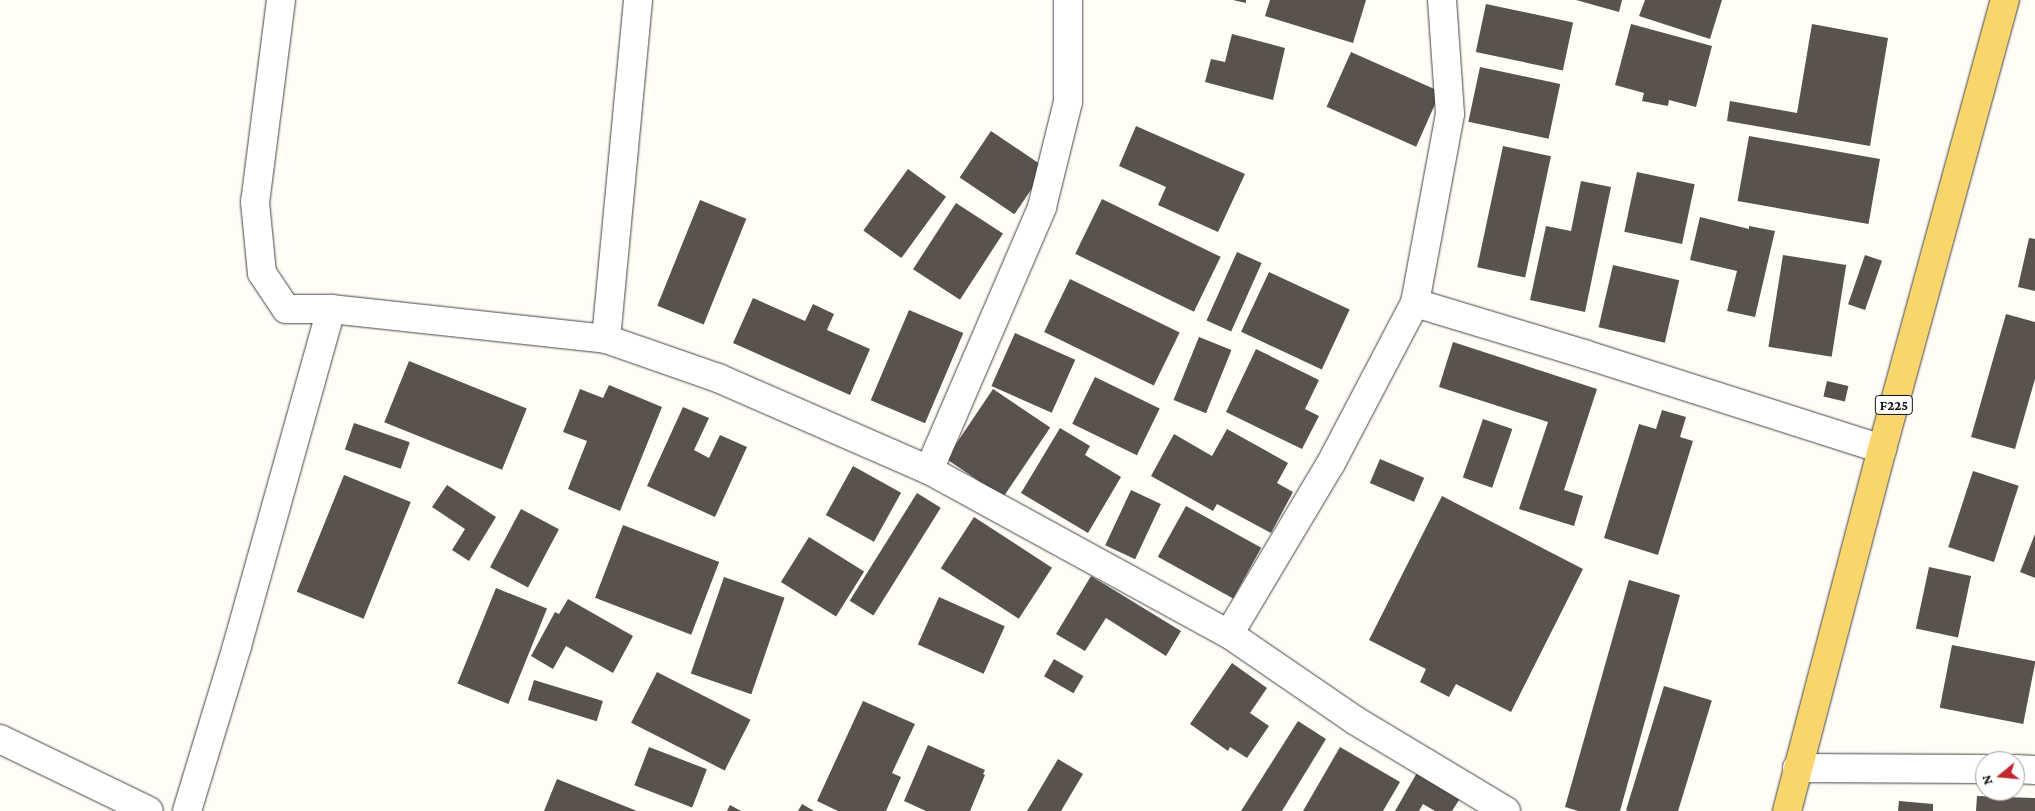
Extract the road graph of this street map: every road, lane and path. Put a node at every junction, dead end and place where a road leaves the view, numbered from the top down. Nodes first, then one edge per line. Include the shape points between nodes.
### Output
1 (280, 0) edge
2 (638, 0) edge
3 (1068, 0) edge
4 (1442, 0) edge
5 (2005, 0) edge
6 (1415, 303) junction
7 (331, 309) junction
8 (606, 339) junction
9 (1882, 449) junction
10 (929, 470) junction
11 (1229, 634) junction
12 (0, 739) edge
13 (1797, 768) junction
14 (1975, 769) edge
15 (149, 811) edge
16 (187, 811) edge
17 (1506, 811) edge
18 (1787, 811) edge

1 - 7 street via 255,202 262,273 286,309
2 - 8 street
3 - 10 street via 1068,102 1042,207
4 - 6 street via 1450,114
5 - 9 main road, F225
6 - 9 street
6 - 11 street via 1331,463
7 - 8 street
7 - 16 street via 237,646
8 - 10 street via 718,378
9 - 13 main road, F225
10 - 11 street
11 - 17 street via 1356,720
12 - 15 street
13 - 14 street
13 - 18 main road, F225

